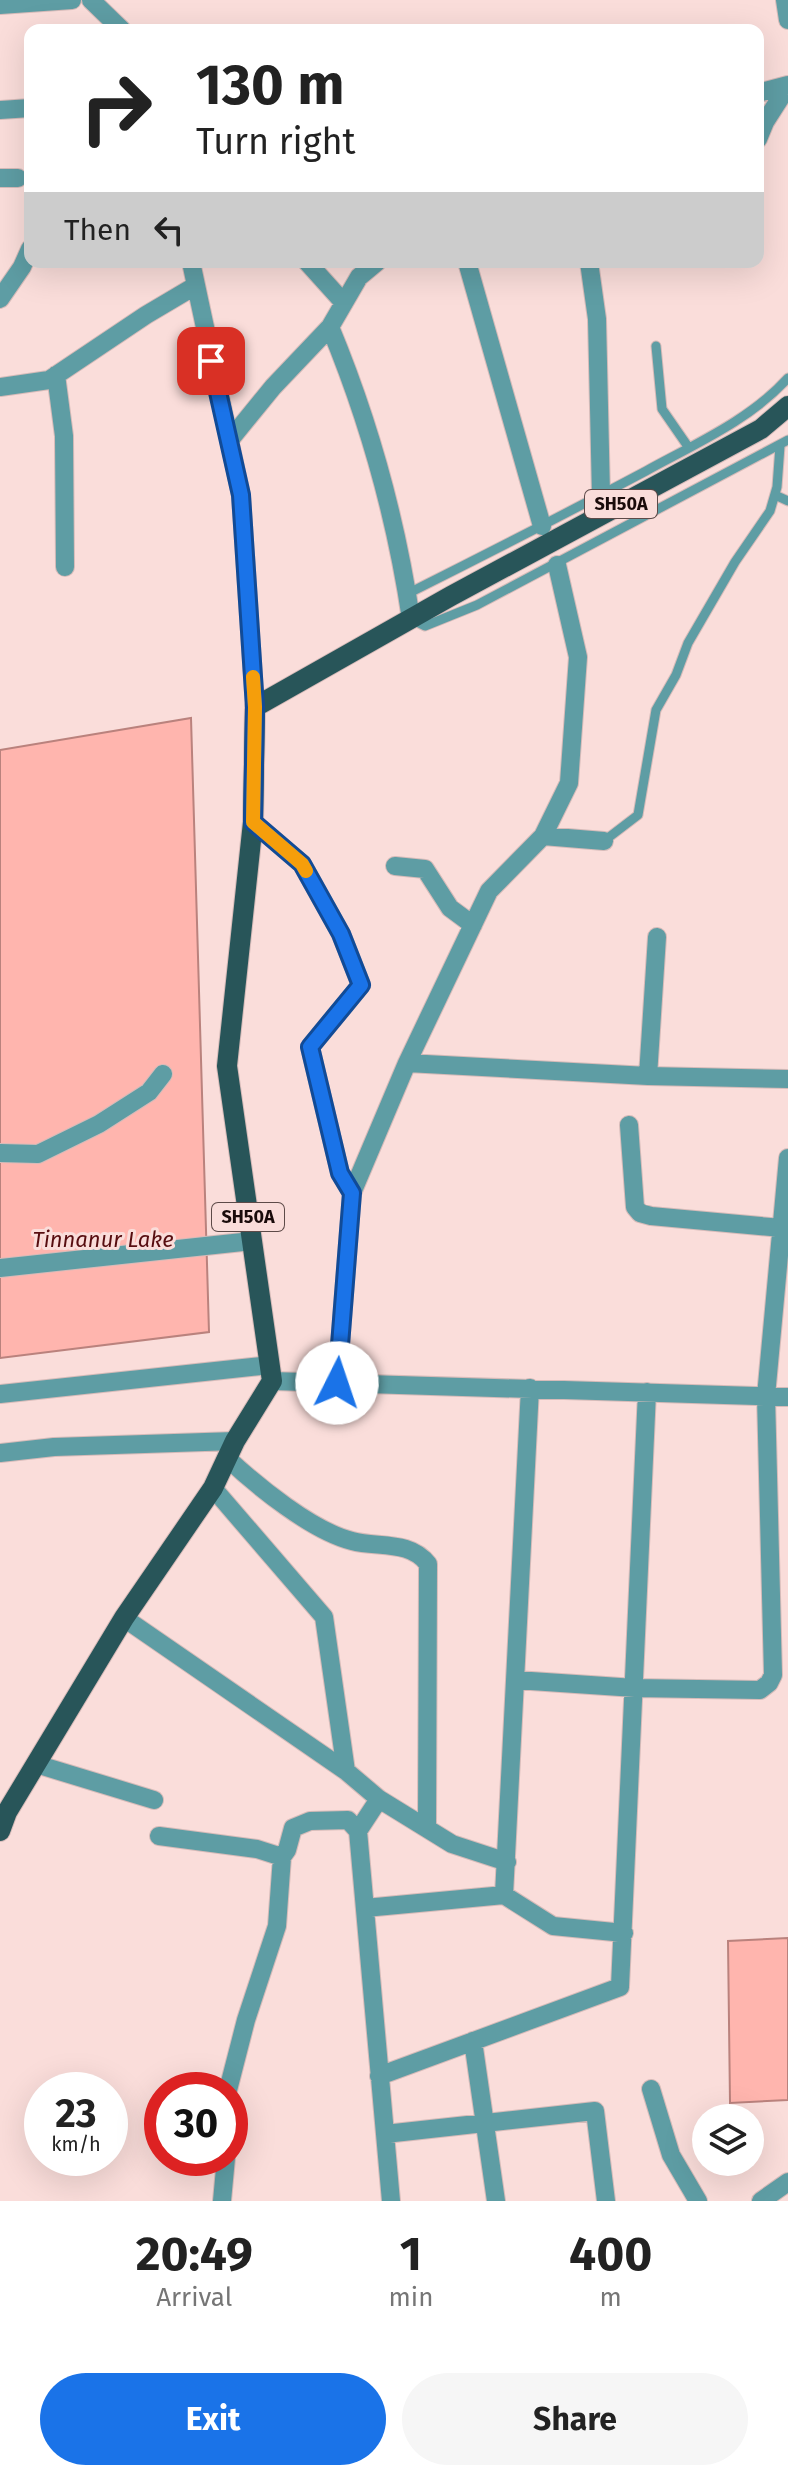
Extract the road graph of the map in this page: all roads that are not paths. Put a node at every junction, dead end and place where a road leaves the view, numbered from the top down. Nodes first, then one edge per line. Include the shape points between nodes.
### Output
1 (72, 0) edge
2 (91, 0) edge
3 (785, 0) edge
4 (0, 5) edge
5 (788, 20) edge
6 (111, 24) edge
7 (788, 85) edge
8 (764, 91) edge
9 (24, 108) edge
10 (0, 110) edge
11 (764, 124) edge
12 (24, 262) edge
13 (192, 268) edge
14 (312, 268) edge
15 (370, 268) edge
16 (469, 268) edge
17 (590, 268) edge
18 (195, 286) junction
19 (0, 299) edge
20 (344, 303) junction
21 (330, 327) junction
22 (656, 346) dead end
23 (56, 375) junction
24 (788, 378) edge
25 (0, 387) edge
26 (788, 406) edge
27 (229, 441) junction
28 (784, 443) edge
29 (689, 448) junction
30 (601, 495) junction
31 (775, 495) junction
32 (788, 501) edge
33 (542, 526) junction
34 (557, 565) junction
35 (65, 567) dead end
36 (407, 594) junction
37 (411, 619) junction
38 (255, 707) junction
39 (253, 822) junction
40 (543, 836) junction
41 (604, 841) joint
42 (395, 866) dead end
43 (473, 925) junction
44 (657, 937) dead end
45 (407, 1063) junction
46 (163, 1074) dead end
47 (648, 1076) junction
48 (788, 1079) edge
49 (629, 1125) dead end
50 (0, 1153) edge
51 (788, 1158) edge
52 (352, 1193) junction
53 (782, 1228) junction
54 (252, 1241) junction
55 (784, 1258) edge
56 (0, 1268) edge
57 (271, 1373) junction
58 (337, 1383) junction
59 (530, 1388) junction
60 (647, 1392) junction
61 (0, 1394) edge
62 (766, 1396) junction
63 (788, 1397) edge
64 (231, 1450) junction
65 (0, 1453) edge
66 (213, 1488) junction
67 (124, 1618) junction
68 (516, 1680) junction
69 (635, 1688) junction
70 (36, 1764) junction
71 (346, 1771) junction
72 (379, 1799) junction
73 (154, 1800) dead end
74 (427, 1828) junction
75 (0, 1831) edge
76 (358, 1831) junction
77 (159, 1836) dead end
78 (282, 1857) junction
79 (507, 1862) junction
80 (504, 1895) junction
81 (365, 1908) junction
82 (624, 1933) junction
83 (473, 2041) junction
84 (233, 2072) edge
85 (379, 2076) junction
86 (651, 2089) dead end
87 (483, 2123) junction
88 (385, 2134) junction
89 (224, 2176) edge
90 (786, 2189) edge
91 (222, 2201) edge
92 (391, 2201) edge
93 (496, 2201) edge
94 (606, 2201) edge
95 (698, 2201) edge
96 (761, 2201) edge

1 - 4 street
2 - 6 street
3 - 5 street
7 - 8 street
7 - 11 street
9 - 10 street
12 - 19 street
13 - 18 street
14 - 20 street
15 - 20 street
16 - 33 street
17 - 30 street via 597,319
18 - 23 street
18 - 27 street
20 - 21 street
21 - 27 street
21 - 36 street via 377,456
22 - 29 lane via 662,409
23 - 25 street
23 - 35 street via 64,436
24 - 29 lane via 773,395
26 - 37 main road, SH50A via 761,429
27 - 38 street via 241,495
28 - 31 lane
28 - 34 lane
29 - 30 lane
30 - 33 lane
31 - 32 lane
31 - 41 lane via 688,643 656,710 638,815
33 - 36 lane
34 - 37 lane via 425,626
34 - 40 street via 578,657 569,783
36 - 37 street
37 - 38 main road, SH50A
38 - 39 main road, SH50A
39 - 52 street via 302,864 341,934 361,985 310,1047 340,1173
39 - 54 main road, SH50A via 227,1066
40 - 41 street
40 - 43 street via 489,891
42 - 43 street via 425,869 450,908
43 - 45 street
44 - 47 street
45 - 47 street
45 - 52 street
46 - 50 street via 149,1092 38,1154
47 - 48 street
49 - 53 street via 635,1207 640,1213
51 - 53 street
52 - 58 street
53 - 55 street
54 - 56 street
54 - 57 main road, SH50A
55 - 62 street
57 - 58 street
57 - 61 street
57 - 64 main road
58 - 59 street
59 - 60 street
59 - 68 street
60 - 62 street
60 - 69 street
62 - 63 street
62 - 69 street via 773,1675 760,1690
64 - 65 street via 54,1447
64 - 66 main road
64 - 74 street via 257,1485 327,1531 353,1542 407,1549 428,1564
66 - 67 main road
66 - 71 street via 324,1617
67 - 70 main road
67 - 71 street
68 - 69 street
68 - 79 street
69 - 82 street
70 - 73 street
70 - 75 main road
71 - 72 street
72 - 74 street
72 - 76 street
74 - 79 street via 452,1844
76 - 78 street via 348,1820 298,1824
76 - 81 street
77 - 78 street
78 - 84 street via 277,1926
79 - 80 street
80 - 81 street
80 - 82 street via 553,1926
81 - 85 street
82 - 83 street via 620,1987
83 - 85 street
83 - 87 street
85 - 88 street
86 - 95 street via 671,2155
87 - 88 street
87 - 93 street
87 - 94 street via 595,2111
88 - 92 street
89 - 91 street
90 - 96 street

